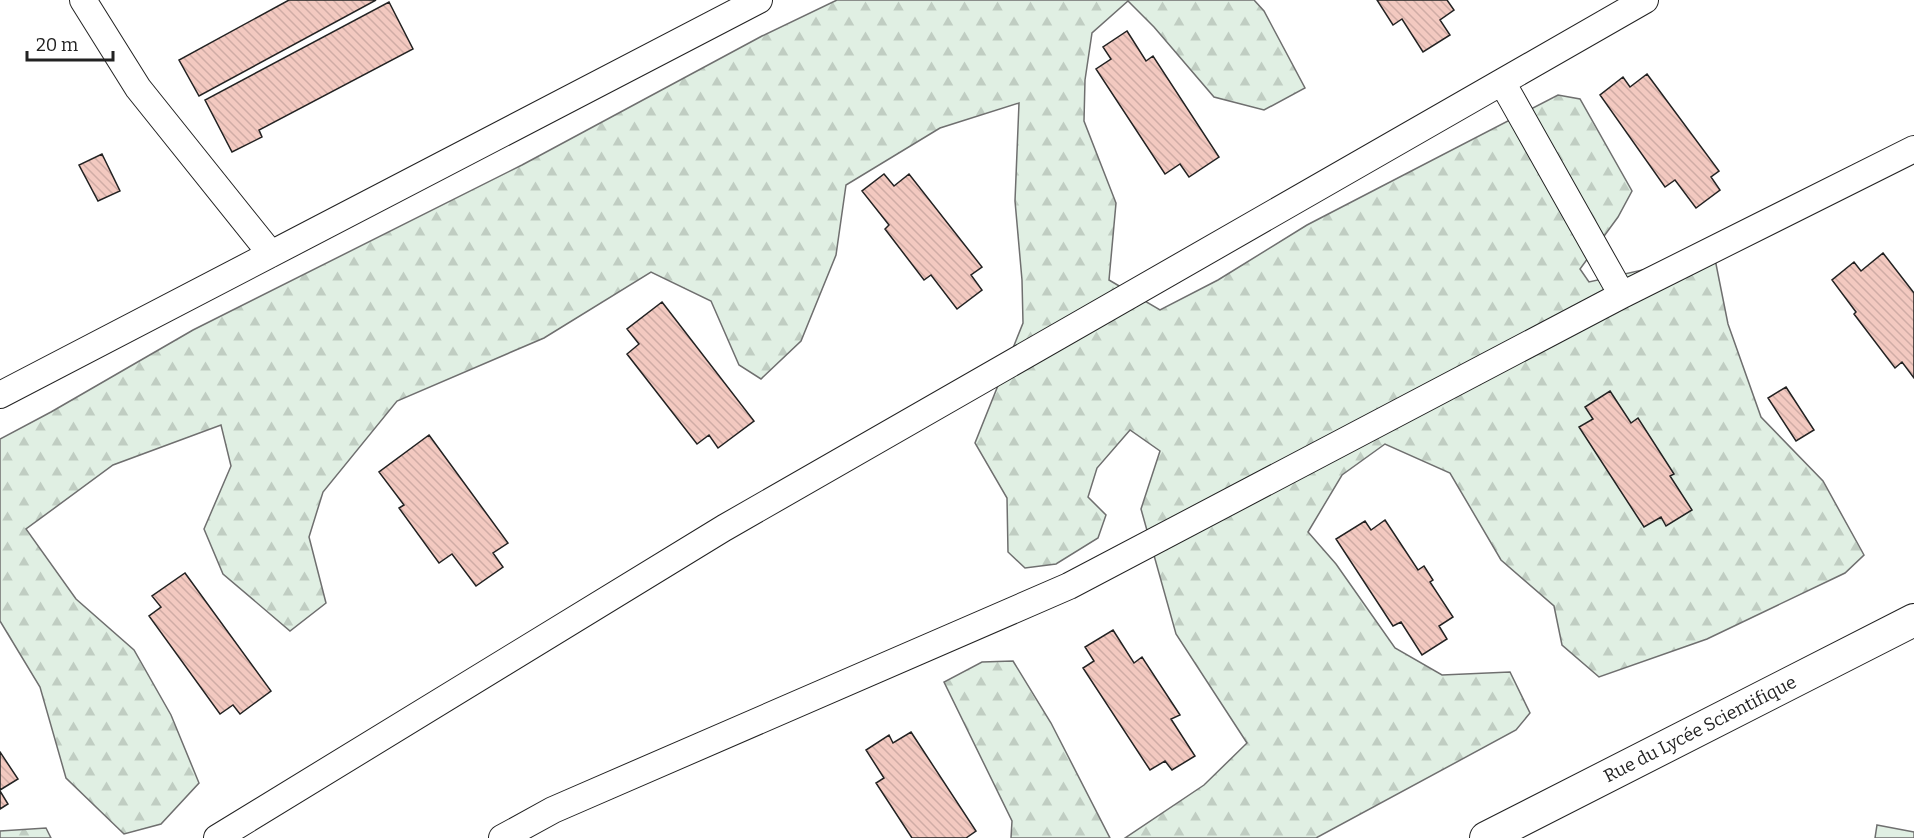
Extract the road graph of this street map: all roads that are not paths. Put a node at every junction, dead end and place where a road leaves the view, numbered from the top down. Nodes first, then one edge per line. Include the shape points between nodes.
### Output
1 (83, 0) edge
2 (1645, 0) edge
3 (744, 3) edge
4 (1502, 82) junction
5 (1914, 149) edge
6 (271, 254) junction
7 (1622, 295) junction
8 (0, 395) edge
9 (1914, 620) edge
10 (218, 838) edge
11 (502, 838) edge
12 (1486, 838) edge

1 - 6 street via 138,88
2 - 4 street
3 - 6 street
4 - 7 street
4 - 10 street via 724,528
5 - 7 street
6 - 8 street
7 - 11 street via 1069,586 553,810
9 - 12 street, Rue du Lycée Scientifique

